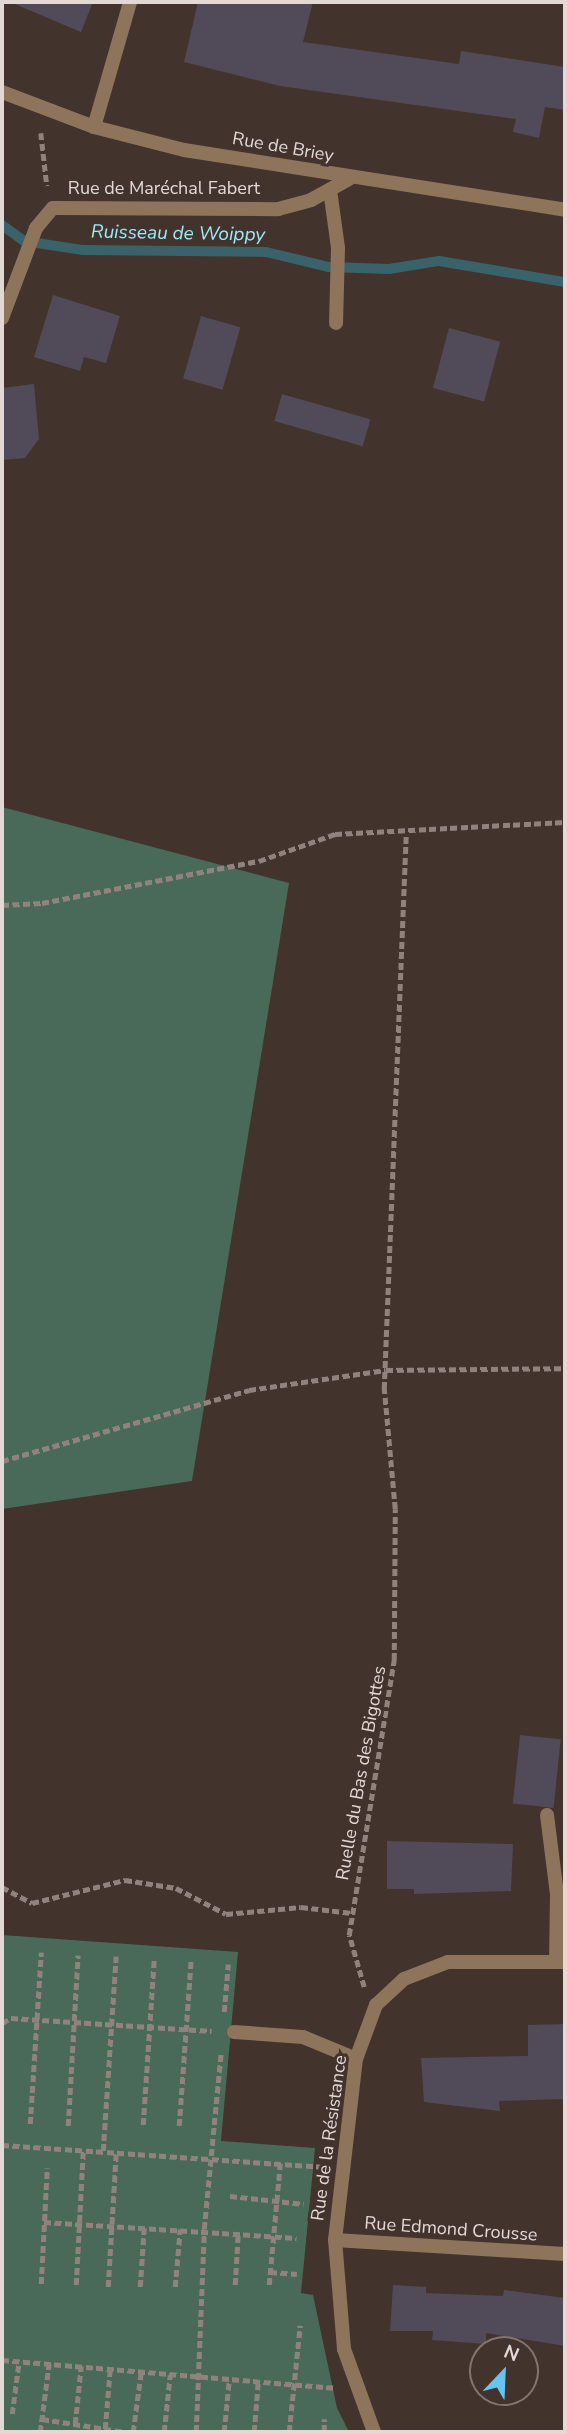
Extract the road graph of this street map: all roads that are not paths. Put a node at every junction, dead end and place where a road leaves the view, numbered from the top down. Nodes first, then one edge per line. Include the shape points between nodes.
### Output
1 (130, 2) edge
2 (2, 92) edge
3 (94, 127) junction
4 (349, 179) junction
5 (330, 190) junction
6 (565, 210) edge
7 (2, 318) edge
8 (336, 323) dead end
9 (547, 1815) dead end
10 (561, 1962) edge
11 (228, 2032) road end
12 (356, 2059) junction
13 (335, 2240) junction
14 (565, 2254) edge
15 (374, 2432) edge

1 - 3 street
2 - 3 street, Rue de Briey
3 - 4 street, Rue de Briey
4 - 5 street, Rue de Maréchal Fabert
4 - 6 street, Rue de Briey
5 - 7 street, Rue de Maréchal Fabert via 278,209 54,208 36,229
5 - 8 street via 338,248
9 - 10 street
10 - 12 street, Rue de la Résistance via 448,1962 404,1979 376,2005
11 - 12 street via 303,2037
12 - 13 street, Rue de la Résistance
13 - 14 street, Rue Edmond Crousse
13 - 15 street, Rue de la Résistance via 339,2317 353,2386

